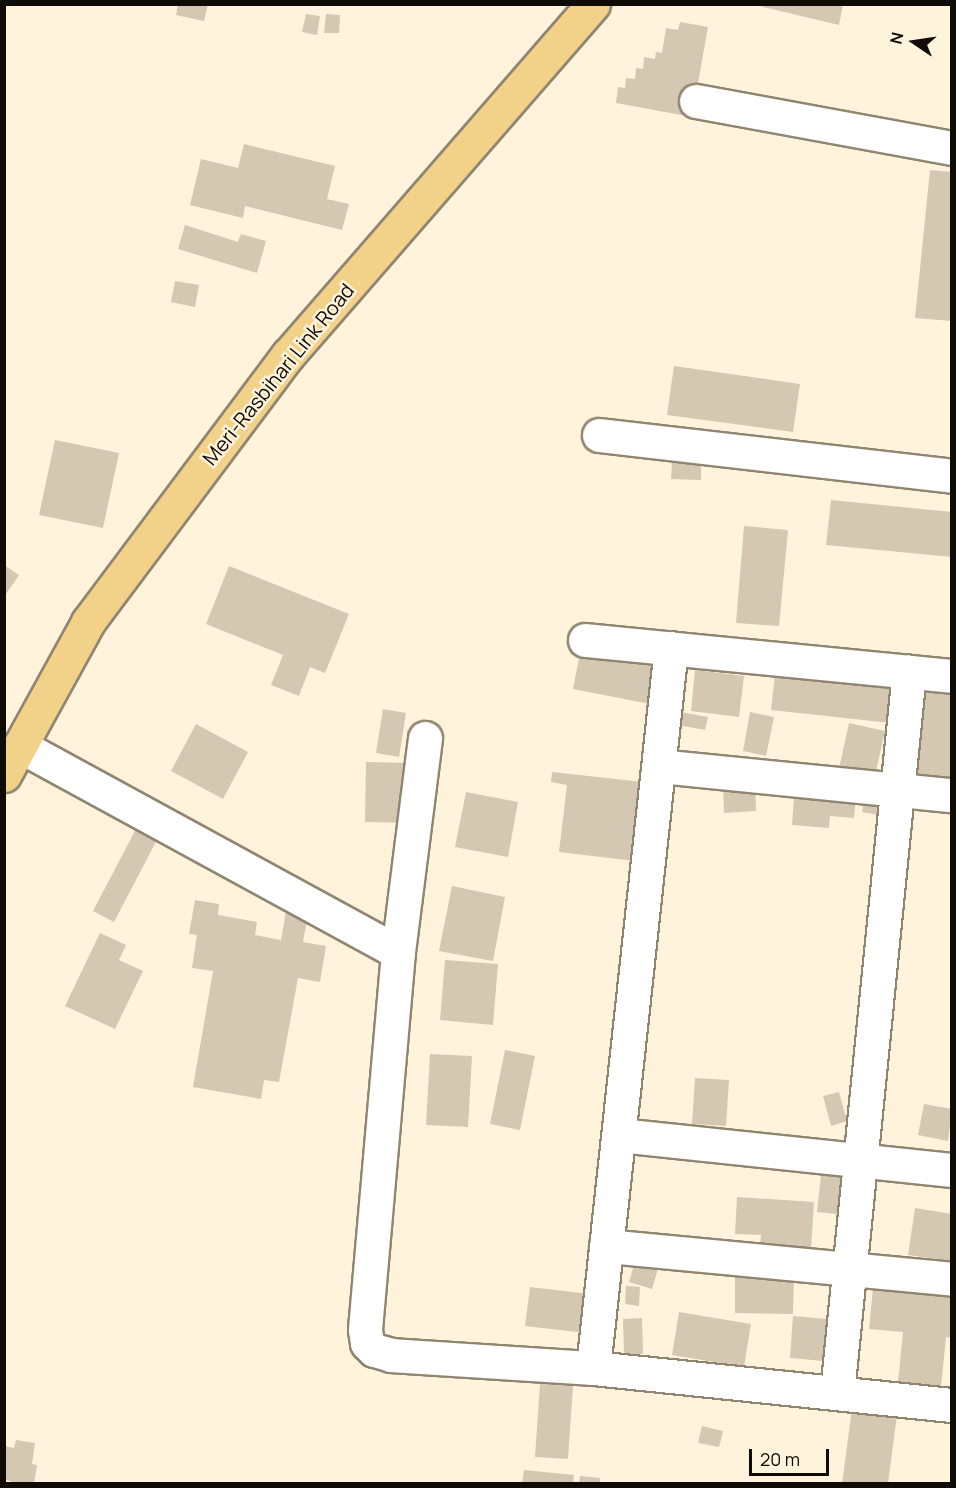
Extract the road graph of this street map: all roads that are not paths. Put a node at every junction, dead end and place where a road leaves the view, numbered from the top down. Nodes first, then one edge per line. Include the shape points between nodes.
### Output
1 (593, 4) edge
2 (696, 101) dead end
3 (951, 147) edge
4 (599, 435) dead end
5 (951, 476) edge
6 (585, 640) dead end
7 (671, 648) junction
8 (909, 672) junction
9 (951, 676) edge
10 (425, 738) dead end
11 (20, 746) junction
12 (659, 766) junction
13 (4, 775) edge
14 (897, 790) junction
15 (951, 795) edge
16 (398, 952) junction
17 (619, 1135) junction
18 (860, 1161) junction
19 (951, 1170) edge
20 (606, 1246) junction
21 (850, 1269) junction
22 (951, 1279) edge
23 (593, 1368) junction
24 (837, 1393) junction
25 (951, 1405) edge

1 - 11 main road, Meri-Rasbihari Link Road via 288,355 88,622
2 - 3 street
4 - 5 street
6 - 7 street
7 - 8 street
7 - 12 street
8 - 9 street
8 - 14 street
10 - 16 street
11 - 13 main road, Meri-Rasbihari Link Road
11 - 16 street
12 - 14 street
12 - 17 street
14 - 15 street
14 - 18 street
16 - 23 street via 365,1330 367,1343 390,1355
17 - 18 street
17 - 20 street
18 - 19 street
18 - 21 street
20 - 21 street
20 - 23 street
21 - 22 street
21 - 24 street
23 - 24 street
24 - 25 street

